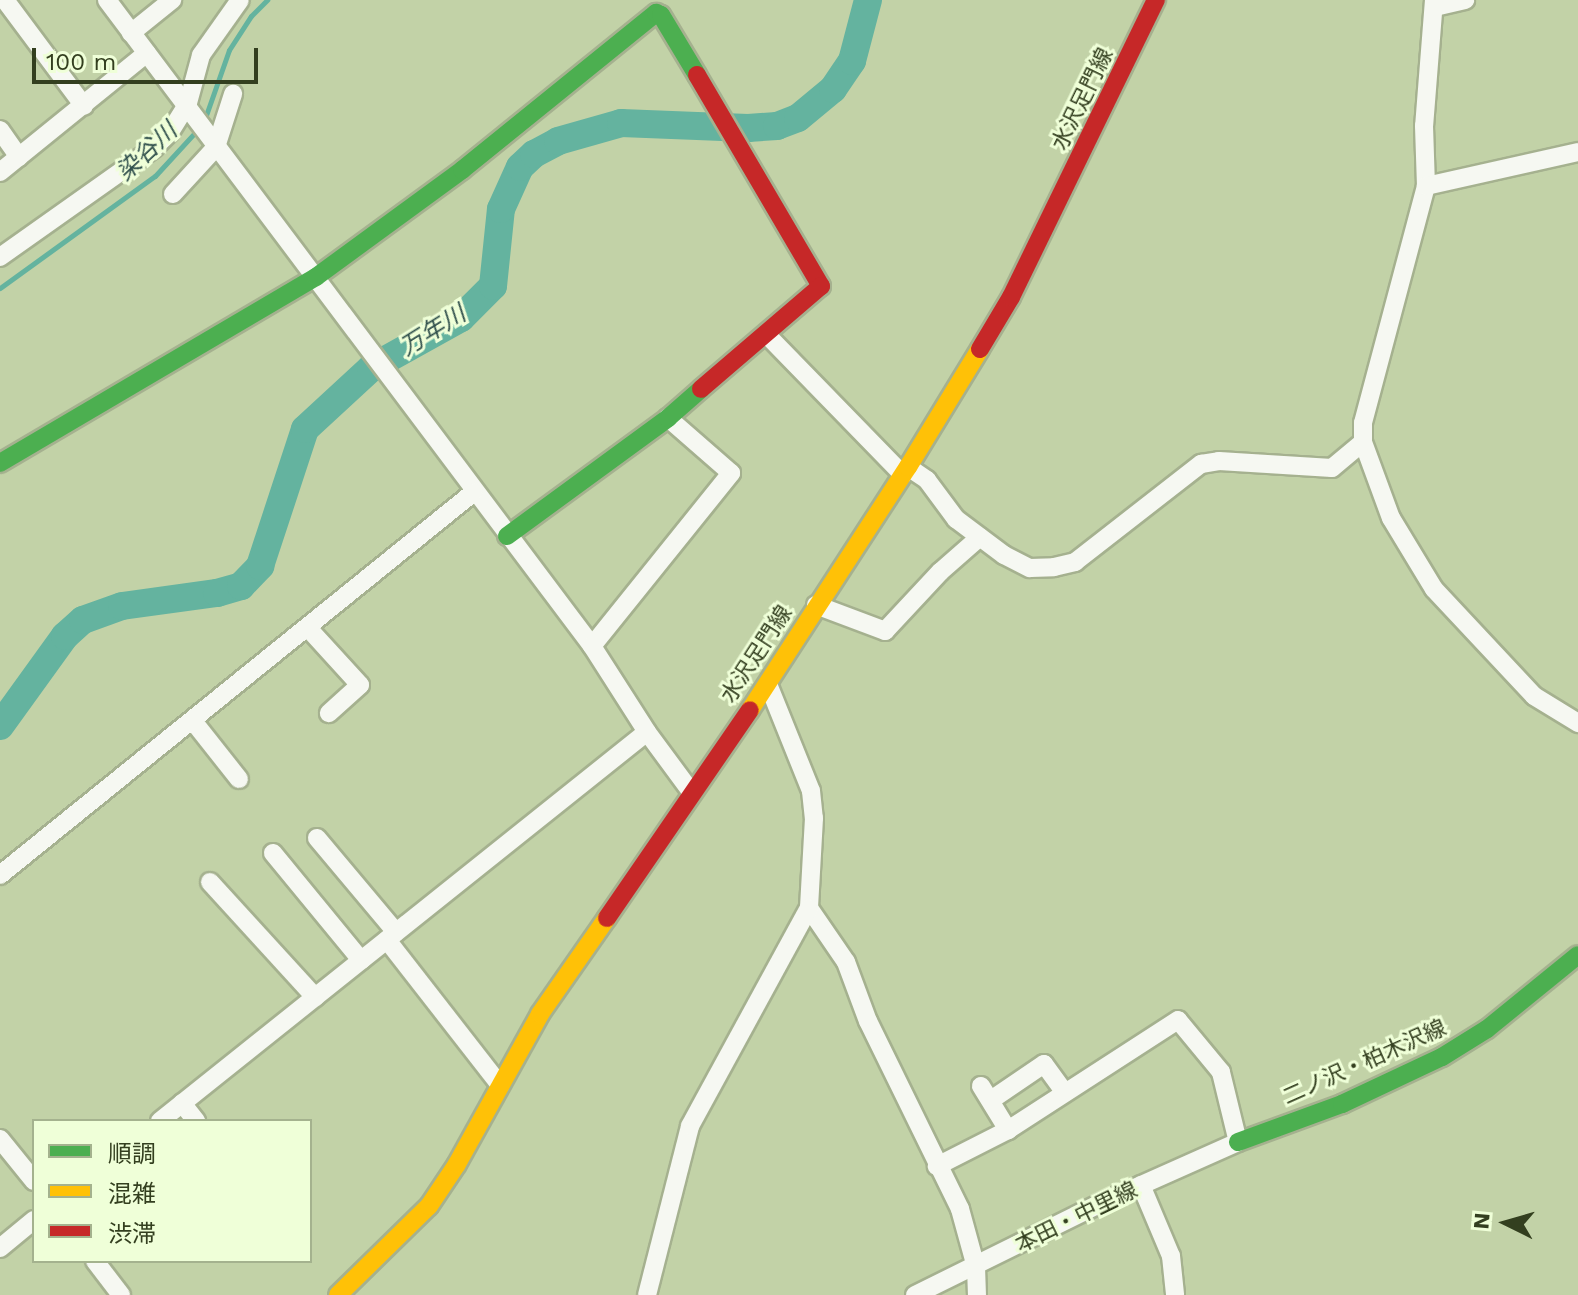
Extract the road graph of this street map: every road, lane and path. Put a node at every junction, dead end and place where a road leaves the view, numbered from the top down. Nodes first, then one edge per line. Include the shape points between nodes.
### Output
1 (5, 0) edge
2 (107, 0) edge
3 (172, 0) edge
4 (240, 0) edge
5 (1156, 0) edge
6 (1465, 0) edge
7 (1434, 3) edge
8 (131, 33) junction
9 (147, 53) junction
10 (233, 94) dead end
11 (84, 106) junction
12 (189, 113) junction
13 (0, 130) edge
14 (211, 140) junction
15 (1578, 152) edge
16 (19, 157) junction
17 (0, 172) edge
18 (1426, 186) junction
19 (173, 194) dead end
20 (0, 257) edge
21 (316, 277) junction
22 (767, 335) junction
23 (668, 418) junction
24 (1363, 442) junction
25 (0, 463) edge
26 (905, 471) junction
27 (474, 492) junction
28 (507, 536) junction
29 (980, 537) junction
30 (816, 605) junction
31 (308, 628) junction
32 (592, 646) junction
33 (768, 684) junction
34 (329, 713) dead end
35 (193, 721) junction
36 (1578, 723) edge
37 (647, 732) junction
38 (239, 779) dead end
39 (692, 793) junction
40 (317, 838) dead end
41 (273, 853) dead end
42 (0, 875) edge
43 (210, 882) dead end
44 (809, 908) junction
45 (392, 936) junction
46 (1578, 955) edge
47 (361, 960) junction
48 (315, 997) junction
49 (500, 1085) junction
50 (1064, 1092) junction
51 (182, 1103) junction
52 (162, 1119) edge
53 (194, 1119) edge
54 (1008, 1130) junction
55 (0, 1139) edge
56 (1238, 1142) junction
57 (937, 1166) junction
58 (32, 1179) edge
59 (1141, 1185) junction
60 (32, 1222) edge
61 (0, 1248) edge
62 (97, 1263) edge
63 (976, 1267) junction
64 (121, 1295) edge
65 (338, 1295) edge
66 (647, 1295) edge
67 (915, 1295) edge
68 (977, 1295) edge
69 (1175, 1295) edge

1 - 11 street
2 - 8 street
3 - 8 street
4 - 12 street via 201,55
5 - 26 street, 水沢足門線 via 1011,297
6 - 7 street
7 - 18 street via 1424,126
8 - 9 street
9 - 11 street
9 - 12 street
10 - 14 street
11 - 16 street
12 - 14 street
12 - 20 street via 154,148
13 - 16 street
14 - 19 street
14 - 21 street
15 - 18 street
16 - 17 street
18 - 24 street via 1363,423
21 - 22 street via 462,170 656,13 821,286
21 - 25 street
21 - 27 street
22 - 23 street
22 - 26 street
23 - 28 street
23 - 32 street via 731,473
24 - 29 street via 1332,468 1201,464 1075,562 1030,568
24 - 36 street via 1391,518 1434,589 1534,696
26 - 29 street via 927,480 943,505
26 - 30 street, 水沢足門線
27 - 28 street
27 - 31 street
28 - 32 street
29 - 30 street via 885,631
30 - 33 street, 水沢足門線
31 - 34 street via 360,685
31 - 35 street
32 - 37 street
33 - 39 street, 水沢足門線
33 - 44 street via 811,791
35 - 38 street
35 - 42 street
37 - 39 street
37 - 45 street
39 - 49 street, 水沢足門線 via 540,1014
40 - 45 street
41 - 47 street
43 - 48 street
44 - 57 street via 846,962
44 - 66 street via 690,1126
45 - 47 street
45 - 49 street
46 - 56 street, 二ノ沢・柏木沢線 via 1487,1029 1442,1057 1342,1104
47 - 48 street
48 - 51 street
49 - 65 street, 水沢足門線 via 429,1206
50 - 54 street
50 - 54 street via 1044,1064 986,1093
50 - 56 street via 1178,1020 1221,1072
51 - 52 street
51 - 53 street
54 - 57 street
55 - 58 street
56 - 59 street, 本田・中里線
57 - 63 street via 960,1209
59 - 63 street, 本田・中里線
59 - 69 street via 1171,1256
60 - 61 street
62 - 64 street
63 - 67 street, 本田・中里線
63 - 68 street

